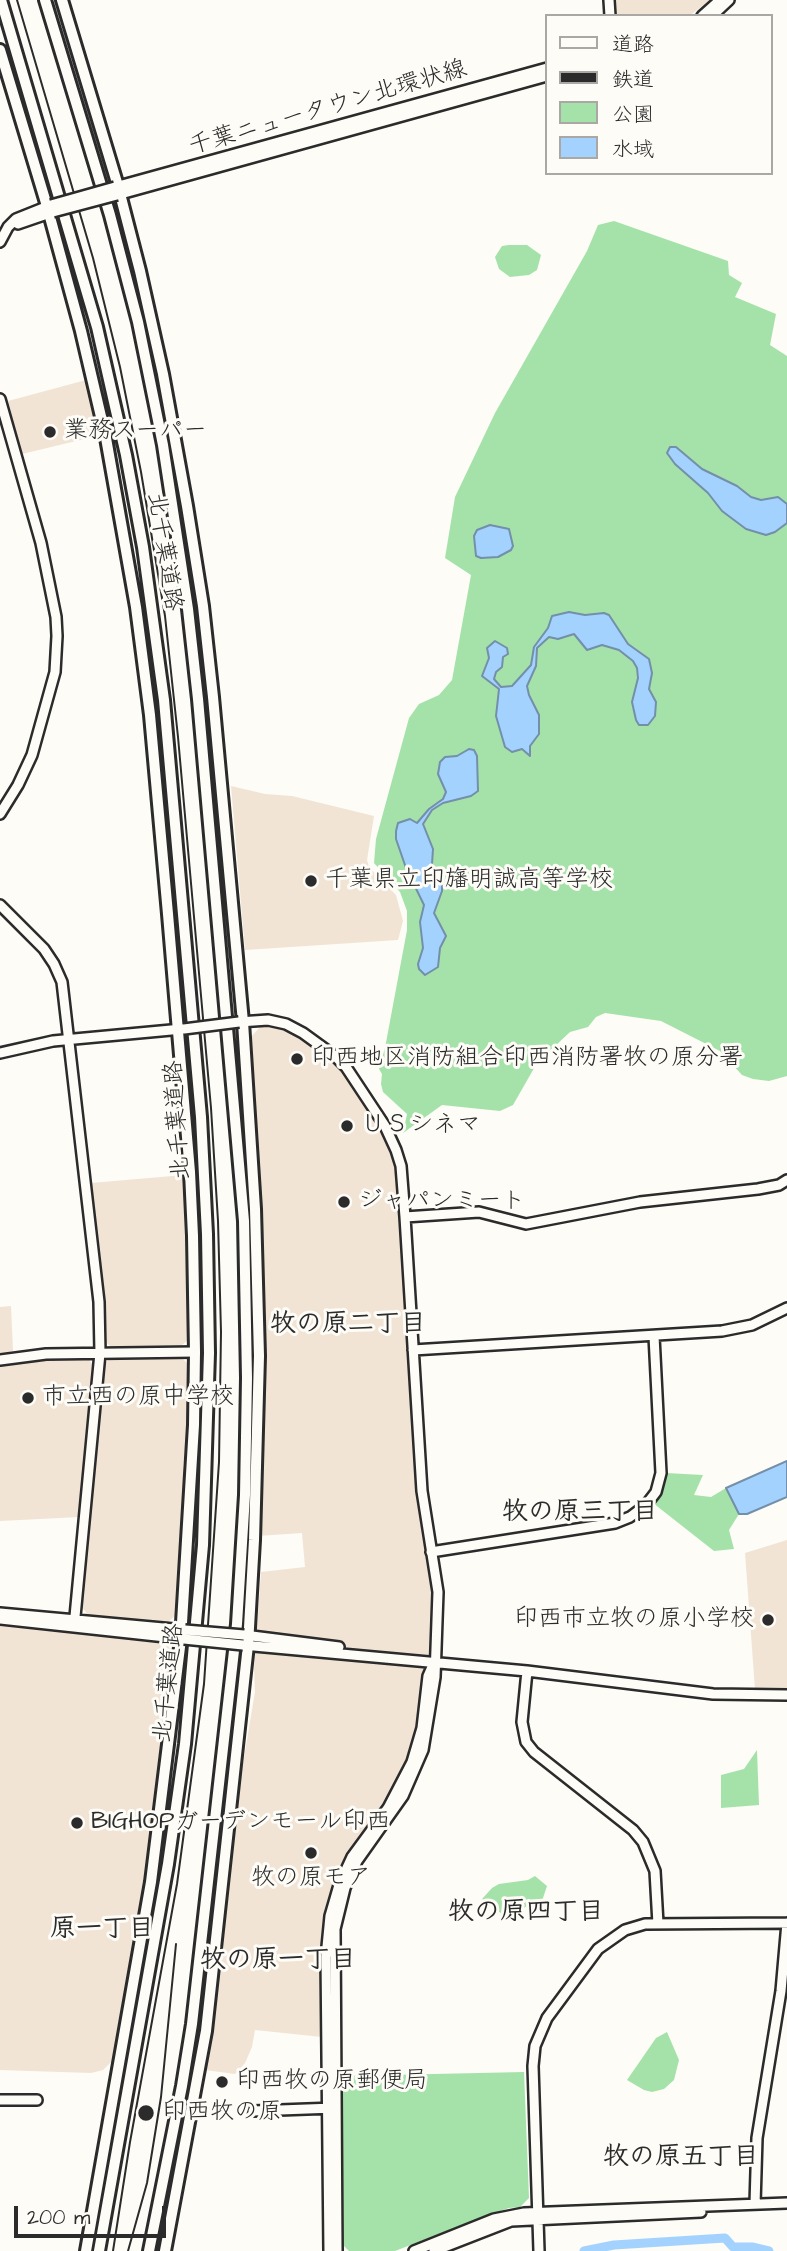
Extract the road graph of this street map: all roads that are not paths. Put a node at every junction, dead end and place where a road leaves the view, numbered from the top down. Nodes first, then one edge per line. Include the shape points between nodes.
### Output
1 (1, 0) edge
2 (45, 0) edge
3 (62, 0) edge
4 (720, 0) edge
5 (729, 0) edge
6 (704, 14) edge
7 (714, 14) edge
8 (0, 50) edge
9 (546, 68) edge
10 (546, 76) edge
11 (118, 190) junction
12 (50, 209) junction
13 (0, 243) edge
14 (0, 399) edge
15 (0, 814) edge
16 (0, 905) edge
17 (241, 1022) junction
18 (181, 1029) junction
19 (69, 1040) junction
20 (0, 1053) edge
21 (787, 1180) edge
22 (405, 1217) junction
23 (787, 1309) edge
24 (654, 1336) junction
25 (413, 1350) junction
26 (195, 1352) junction
27 (100, 1353) junction
28 (0, 1360) edge
29 (431, 1552) junction
30 (0, 1613) edge
31 (0, 1619) edge
32 (74, 1624) junction
33 (183, 1634) junction
34 (246, 1640) junction
35 (433, 1662) junction
36 (527, 1671) junction
37 (787, 1695) edge
38 (223, 1755) junction
39 (169, 1864) junction
40 (787, 1923) edge
41 (658, 1924) junction
42 (127, 2012) junction
43 (206, 2031) junction
44 (0, 2100) edge
45 (37, 2100) dead end
46 (332, 2108) junction
47 (253, 2111) dead end
48 (787, 2203) edge
49 (755, 2204) junction
50 (787, 2209) edge
51 (538, 2215) junction
52 (86, 2251) edge
53 (99, 2251) edge
54 (149, 2251) edge
55 (165, 2251) edge
56 (329, 2251) edge
57 (337, 2251) edge
58 (414, 2251) edge
59 (433, 2251) edge
60 (539, 2251) edge

1 - 39 highway, 北千葉道路 via 70,229 110,383 143,547 169,754 201,1117 209,1353 198,1611
2 - 38 highway, 北千葉道路 via 138,322 163,444 198,699 245,1234 245,1495
3 - 11 highway, 北千葉道路
4 - 6 street
5 - 7 street
8 - 12 highway, 北千葉道路
9 - 11 street, 千葉ニュータウン北環状線
10 - 11 street, 千葉ニュータウン北環状線
11 - 12 street, bridge
11 - 17 highway, 北千葉道路 via 166,387 203,606
12 - 13 street via 20,223
12 - 18 highway, 北千葉道路 via 106,438 134,593
14 - 15 street via 41,543 58,636 55,672 32,755
16 - 19 street via 44,949 58,972
17 - 18 street, bridge
17 - 22 street via 268,1020 294,1027 346,1067 396,1150
17 - 34 highway, 北千葉道路 via 255,1209 258,1356 254,1539
18 - 19 street
18 - 26 highway, 北千葉道路
19 - 20 street
19 - 27 street via 99,1302
21 - 22 street via 758,1189 640,1202 526,1224 479,1212
22 - 25 street
23 - 24 street via 729,1330
24 - 25 street
24 - 29 street via 661,1473 656,1492 646,1505 615,1522
25 - 29 street via 422,1491
26 - 27 street
26 - 33 highway, 北千葉道路
27 - 28 street
27 - 32 street
29 - 35 street via 438,1604
30 - 32 street
31 - 32 street
32 - 33 street
33 - 34 street, bridge
33 - 42 highway, 北千葉道路 via 158,1835
34 - 35 street via 424,1657
34 - 43 highway, 北千葉道路
35 - 36 street
35 - 46 street via 429,1728 419,1764 403,1796 357,1861 337,1917
36 - 37 street via 713,1694
36 - 41 street via 522,1722 526,1742 643,1842 656,1871
38 - 43 highway
38 - 54 highway, 北千葉道路 via 192,2024
39 - 42 highway
39 - 53 highway, 北千葉道路
40 - 41 street
40 - 49 street via 757,2138
41 - 51 street via 635,1926 606,1941 543,2024 533,2066
42 - 52 highway, 北千葉道路
43 - 55 highway, 北千葉道路
44 - 45 street
46 - 47 street
46 - 56 street
46 - 57 street
48 - 49 street
49 - 51 street
50 - 51 street
51 - 58 street via 494,2219
51 - 59 street via 496,2225
51 - 60 street

